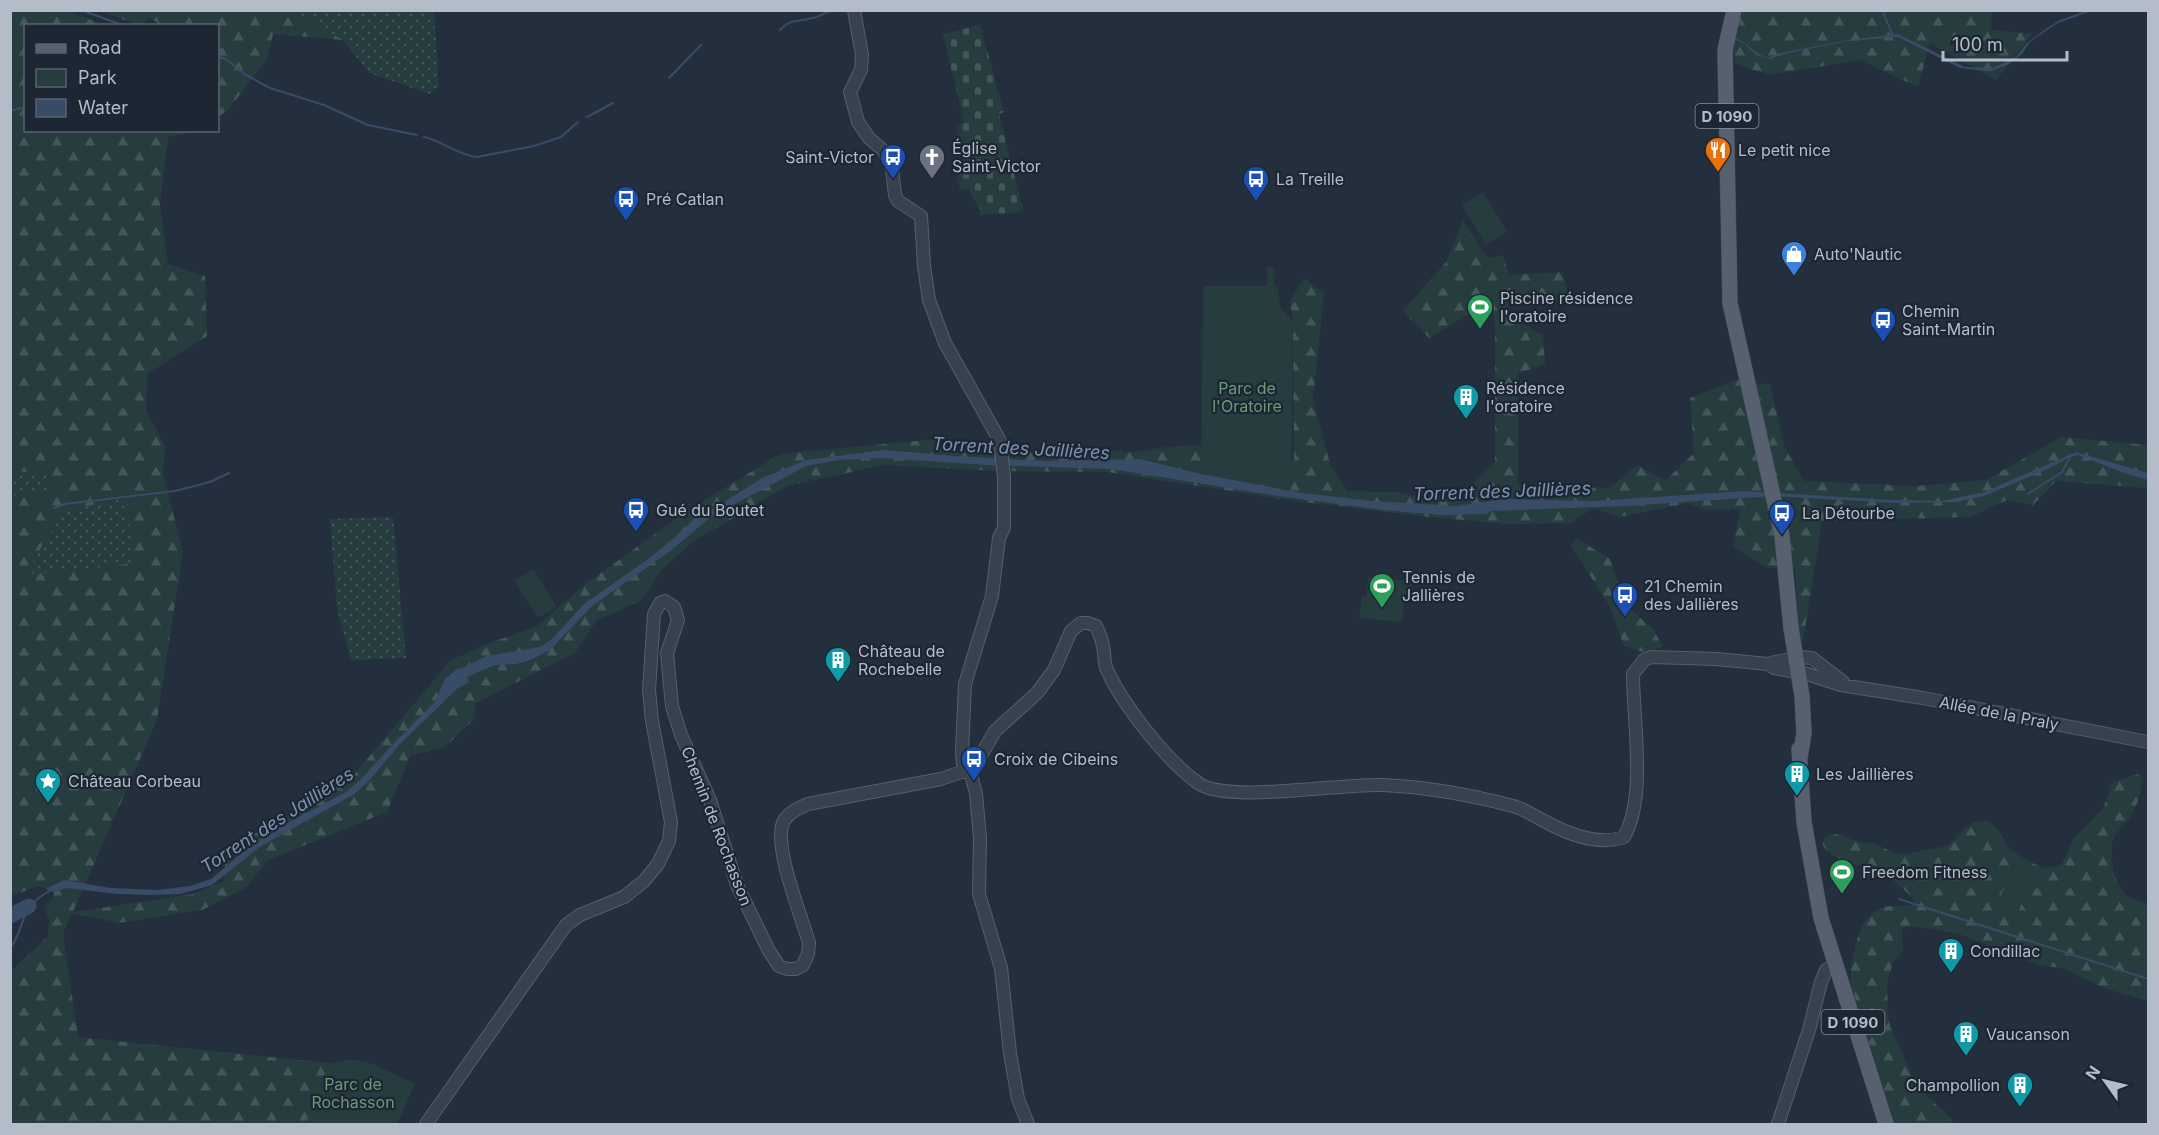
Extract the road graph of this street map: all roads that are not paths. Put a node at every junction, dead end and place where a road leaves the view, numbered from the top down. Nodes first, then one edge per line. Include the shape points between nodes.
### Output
1 (854, 10) edge
2 (1733, 17) edge
3 (1795, 665) junction
4 (2148, 742) edge
5 (967, 770) junction
6 (1835, 964) junction
7 (1871, 1081) junction
8 (426, 1125) edge
9 (1028, 1125) edge
10 (1778, 1125) edge
11 (1879, 1125) edge
12 (1886, 1125) edge

1 - 5 street via 862,55 861,70 850,92 858,122 885,151 898,201 921,216 929,300 945,343 1000,441 1004,528 999,538 992,596 964,684 962,752
2 - 3 main road, D 1090 via 1725,50 1730,303 1782,537
3 - 4 street, Allée de la Praly via 1812,658 1821,672 1850,686
3 - 5 street via 1774,668 1768,664 1675,657 1644,660 1634,674 1635,802 1624,837 1612,841 1588,839 1518,807 1451,792 1374,785 1254,792 1209,789 1172,759 1135,716 1105,666 1096,626 1088,623 1075,626 1054,670 1037,693 995,731 976,764
3 - 6 main road, D 1090 via 1804,822 1821,918
5 - 8 street, Chemin de Rochasson via 913,786 808,804 788,816 781,831 783,857 809,943 803,965 796,969 779,966 737,885 710,800 681,735 672,706 667,653 677,613 671,603 660,603 652,624 649,690 672,822 669,841 644,881 624,897 580,915 566,926
5 - 9 street via 976,793 979,894 1001,968 1010,1053 1018,1099
6 - 7 main road, D 1090
6 - 10 street via 1826,970 1821,982
7 - 11 main road, D 1090
7 - 12 main road, D 1090

